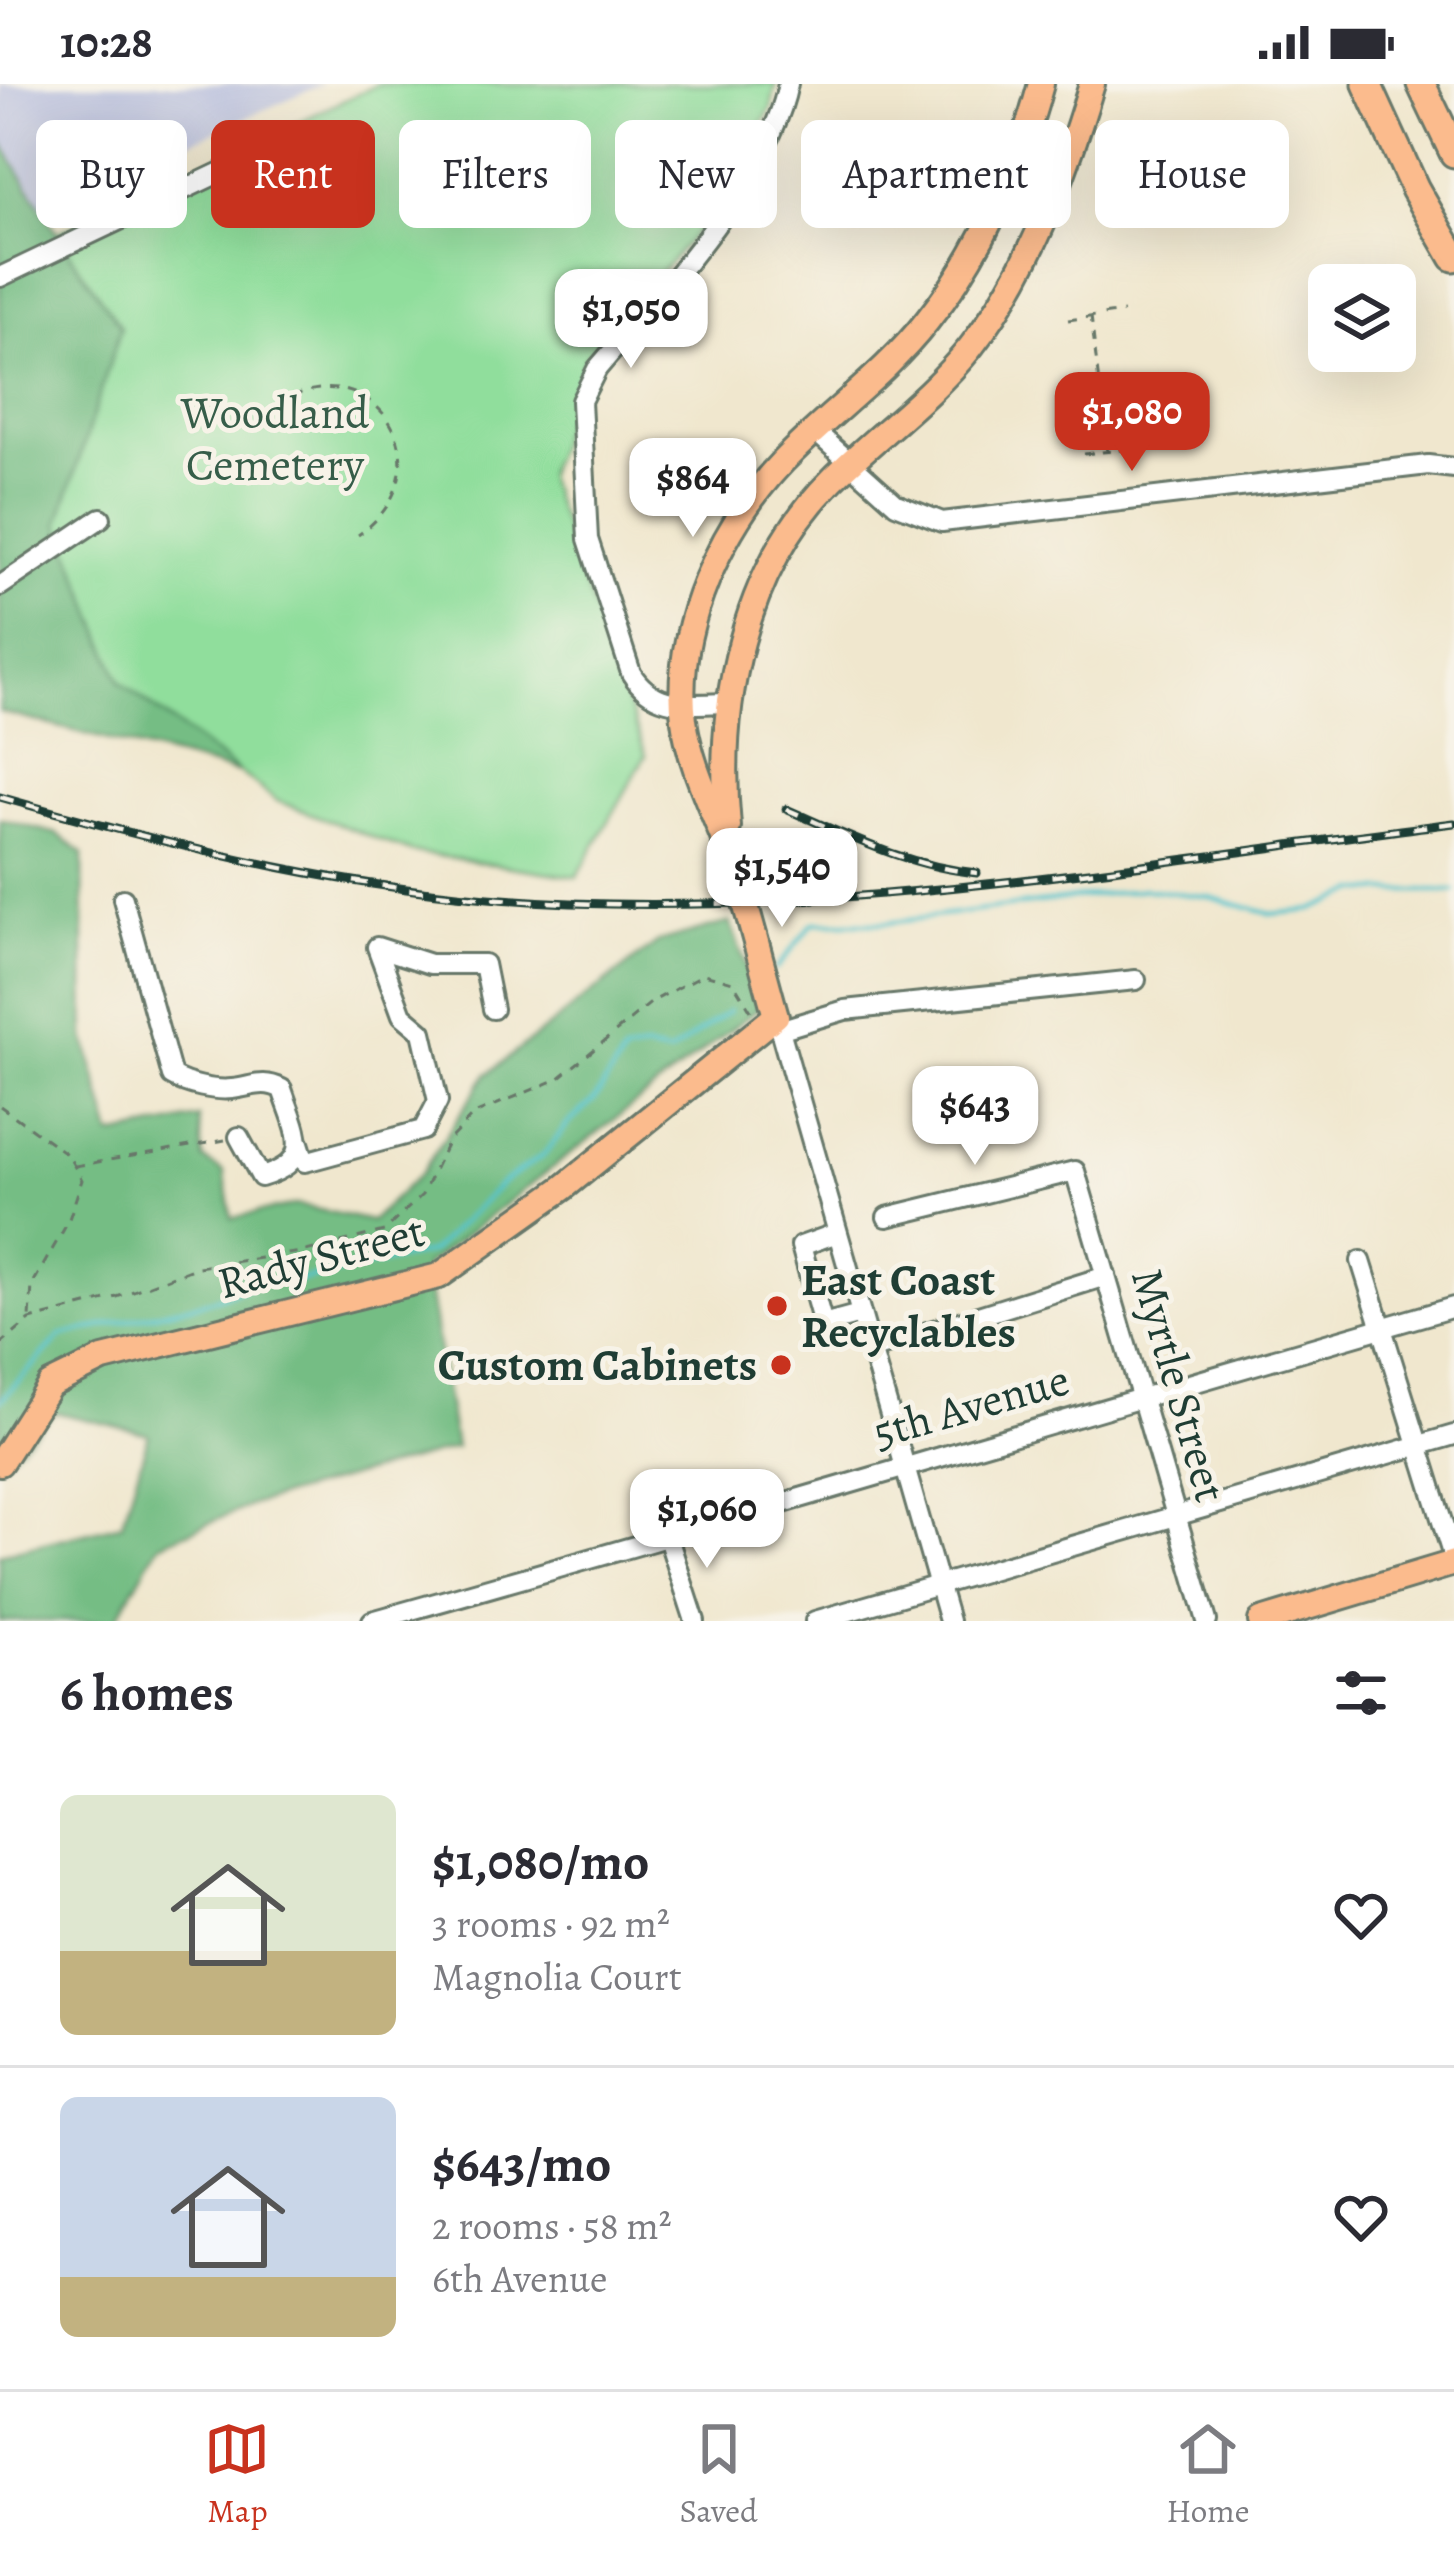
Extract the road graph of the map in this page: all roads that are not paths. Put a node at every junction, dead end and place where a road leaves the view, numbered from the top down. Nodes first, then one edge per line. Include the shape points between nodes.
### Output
1 (788, 84) edge
2 (1041, 84) edge
3 (1092, 84) edge
4 (1366, 84) edge
5 (1421, 84) edge
6 (1029, 120) edge
7 (1071, 145) edge
8 (1454, 153) edge
9 (211, 177) edge
10 (985, 228) edge
11 (1040, 228) edge
12 (1454, 257) edge
13 (0, 278) edge
14 (640, 319) junction
15 (667, 339) dead end
16 (815, 430) junction
17 (850, 463) junction
18 (1454, 468) edge
19 (101, 518) dead end
20 (0, 586) edge
21 (683, 703) junction
22 (731, 703) junction
23 (731, 860) junction
24 (123, 899) dead end
25 (1136, 980) dead end
26 (493, 1009) dead end
27 (772, 1025) junction
28 (238, 1137) road end
29 (299, 1143) junction
30 (887, 1217) dead end
31 (837, 1233) junction
32 (1361, 1261) dead end
33 (1106, 1276) junction
34 (1454, 1307) edge
35 (860, 1314) junction
36 (1381, 1328) junction
37 (870, 1350) junction
38 (1141, 1397) junction
39 (1454, 1435) edge
40 (1420, 1445) junction
41 (0, 1463) edge
42 (904, 1465) junction
43 (1176, 1514) junction
44 (668, 1538) junction
45 (1454, 1562) edge
46 (939, 1586) junction
47 (436, 1612) edge
48 (372, 1621) edge
49 (695, 1621) edge
50 (815, 1621) edge
51 (949, 1621) edge
52 (1207, 1621) edge
53 (1261, 1621) edge

1 - 14 street via 782,115 745,184
2 - 6 main road
3 - 7 main road
4 - 12 highway
5 - 8 highway
9 - 13 street
10 - 16 main road via 928,320
11 - 17 main road via 970,347
14 - 15 street
14 - 21 street via 581,401 588,539 631,673 650,696
16 - 17 street
16 - 21 main road via 764,483 722,548 694,622
17 - 18 street via 896,504 942,522 1428,464
17 - 22 main road via 804,511 764,576
19 - 20 street
21 - 22 street
21 - 23 main road
22 - 23 main road
23 - 27 main road
24 - 29 street via 174,1088 266,1081 282,1089
25 - 27 street
26 - 29 street via 484,964 430,964 377,947 402,1015 422,1032 438,1101 423,1130 379,1145 305,1162
27 - 31 street
27 - 41 main road, Rady Street via 439,1276 103,1360 50,1385
28 - 29 street via 261,1178 295,1163
30 - 33 street, Myrtle Street via 1075,1172
31 - 35 street
31 - 35 street via 800,1246 824,1324
32 - 36 street
33 - 37 street
33 - 38 street, Myrtle Street
34 - 36 street, 5th Avenue
35 - 37 street
36 - 38 street, 5th Avenue
36 - 40 street
37 - 42 street
38 - 42 street, 5th Avenue
38 - 43 street, Myrtle Street
39 - 40 street
40 - 43 street
40 - 45 street
42 - 44 street, 5th Avenue
42 - 46 street
43 - 46 street
43 - 52 street, Myrtle Street
44 - 47 street, 5th Avenue
44 - 49 street
45 - 53 main road
46 - 50 street
46 - 51 street
47 - 48 street, 5th Avenue

